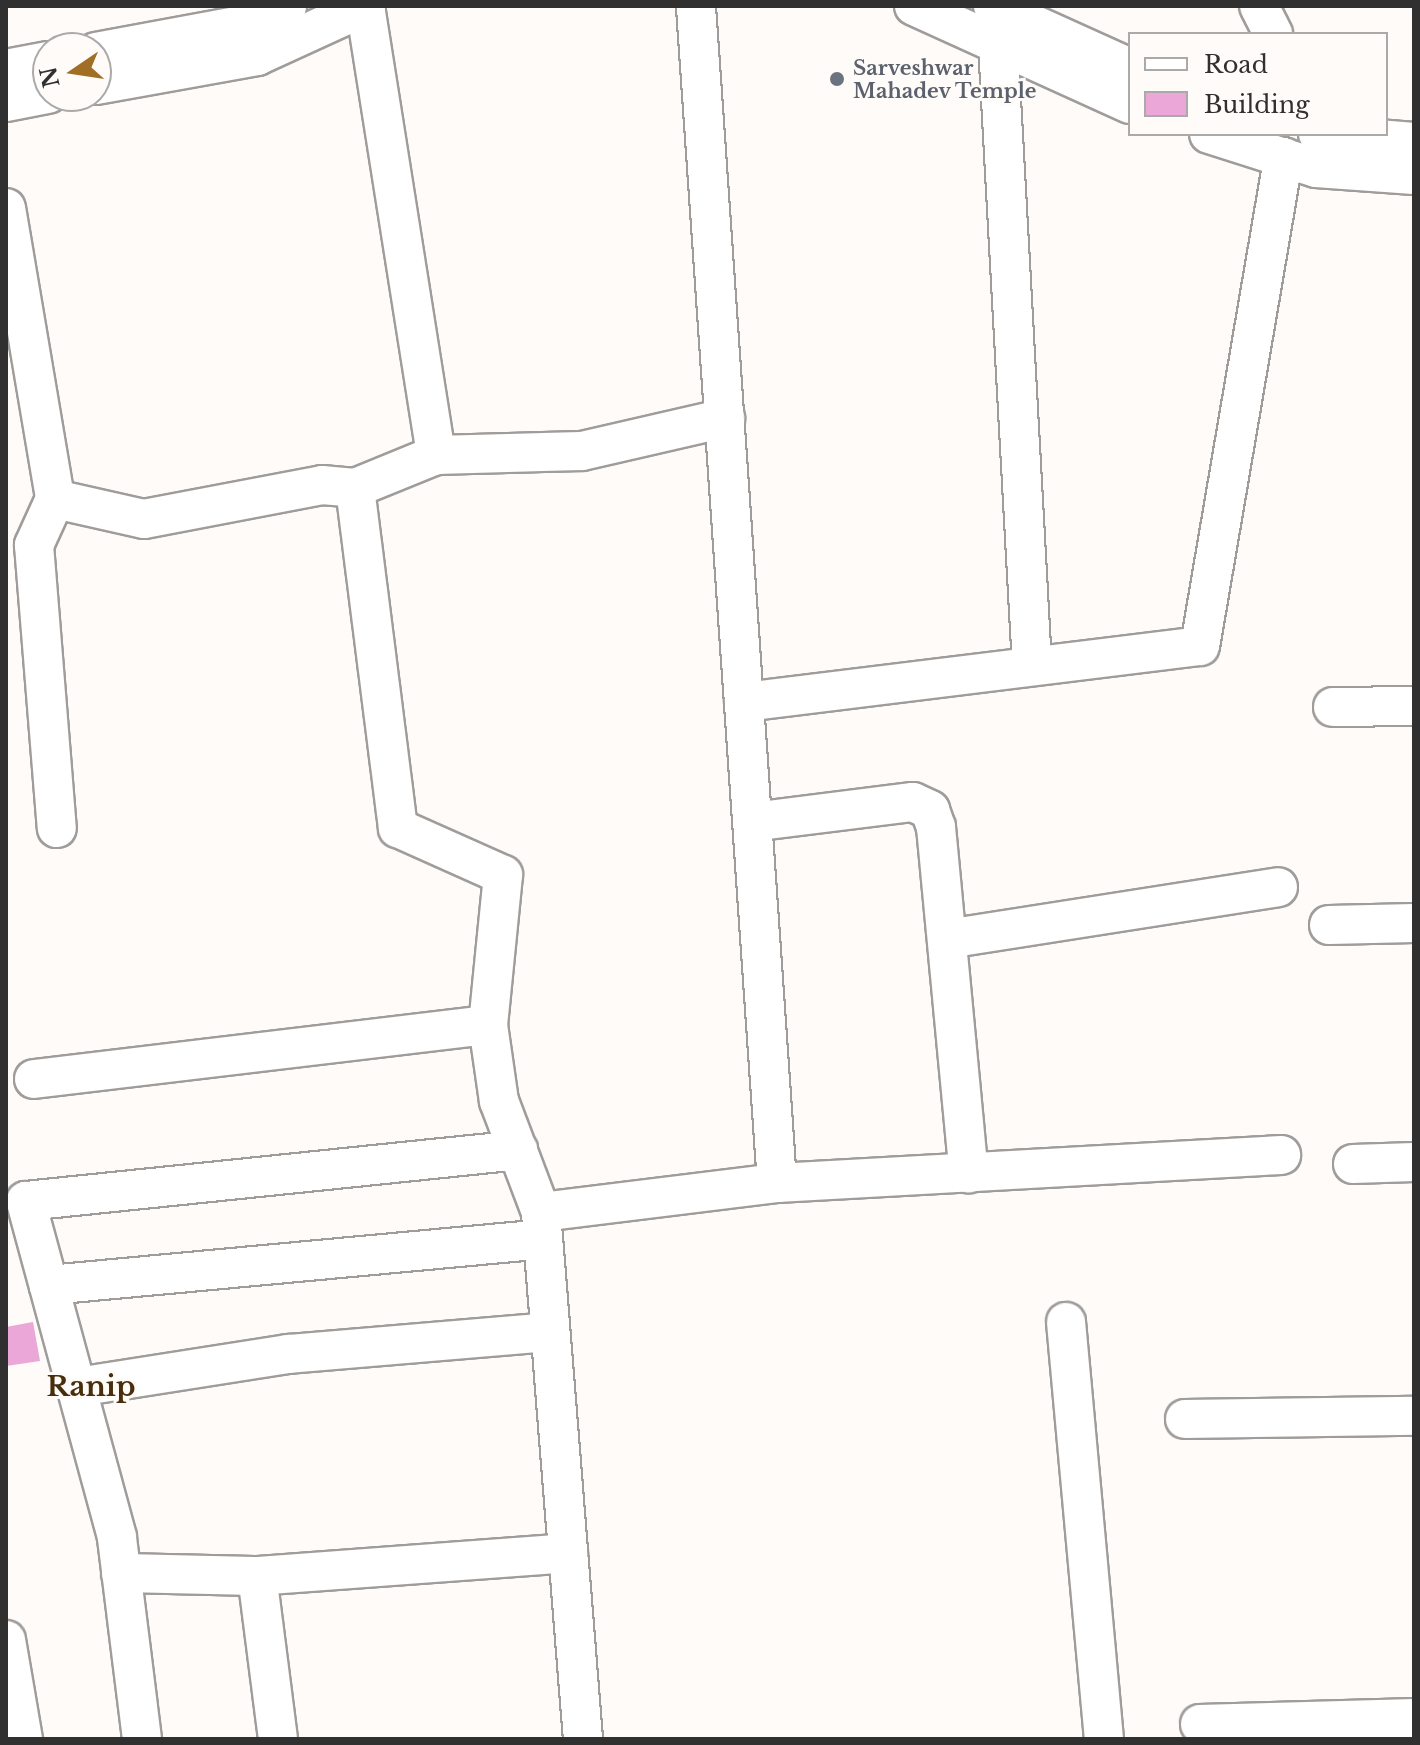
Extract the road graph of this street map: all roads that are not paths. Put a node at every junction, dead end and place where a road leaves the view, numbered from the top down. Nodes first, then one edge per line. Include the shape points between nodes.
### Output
1 (287, 6) edge
2 (365, 6) edge
3 (696, 6) edge
4 (914, 6) edge
5 (993, 6) edge
6 (1259, 6) edge
7 (1272, 32) edge
8 (998, 44) junction
9 (112, 49) edge
10 (32, 64) edge
11 (1128, 67) edge
12 (6, 69) edge
13 (112, 82) edge
14 (32, 97) edge
15 (6, 102) edge
16 (1128, 103) edge
17 (1216, 136) edge
18 (1344, 136) edge
19 (1414, 142) edge
20 (1284, 157) junction
21 (1414, 175) edge
22 (6, 208) edge
23 (725, 418) junction
24 (436, 455) junction
25 (355, 488) junction
26 (55, 499) junction
27 (1032, 666) junction
28 (744, 702) junction
29 (1414, 706) edge
30 (1333, 707) dead end
31 (752, 822) junction
32 (57, 828) dead end
33 (1278, 887) dead end
34 (1414, 923) edge
35 (1329, 925) dead end
36 (947, 939) junction
37 (488, 1025) junction
38 (34, 1079) dead end
39 (518, 1150) junction
40 (1281, 1155) dead end
41 (1414, 1162) edge
42 (1353, 1164) dead end
43 (969, 1173) junction
44 (777, 1183) junction
45 (542, 1225) junction
46 (49, 1285) junction
47 (1066, 1322) dead end
48 (550, 1332) junction
49 (77, 1387) junction
50 (1414, 1416) edge
51 (1185, 1419) dead end
52 (568, 1553) junction
53 (121, 1573) junction
54 (257, 1576) junction
55 (6, 1640) edge
56 (1414, 1718) edge
57 (1200, 1724) dead end
58 (23, 1739) edge
59 (142, 1739) edge
60 (278, 1739) edge
61 (583, 1739) edge
62 (1104, 1739) edge

1 - 9 street via 247,24
2 - 13 street via 257,56
2 - 24 street
3 - 23 street
4 - 8 street
5 - 11 street
6 - 7 street
8 - 16 street
8 - 27 street
10 - 12 street
14 - 15 street
17 - 20 street
18 - 19 street
20 - 21 street via 1316,168
20 - 27 street via 1200,646
22 - 26 street
23 - 24 street via 582,451
23 - 28 street
24 - 25 street
25 - 26 street via 322,485 144,519
25 - 37 street via 398,828 503,875
26 - 32 street via 34,545
27 - 28 street
28 - 31 street
29 - 30 street
31 - 36 street via 913,802 930,810
31 - 44 street
33 - 36 street
34 - 35 street
36 - 43 street
37 - 38 street
37 - 39 street via 499,1101
39 - 45 street
39 - 46 street via 26,1201
40 - 43 street
41 - 42 street
43 - 44 street
44 - 45 street
45 - 46 street
45 - 48 street
46 - 49 street
47 - 62 street
48 - 49 street via 288,1354
48 - 52 street
49 - 53 street via 117,1537
50 - 51 street
52 - 54 street
52 - 61 street
53 - 54 street
53 - 59 street
54 - 60 street
55 - 58 street
56 - 57 street

